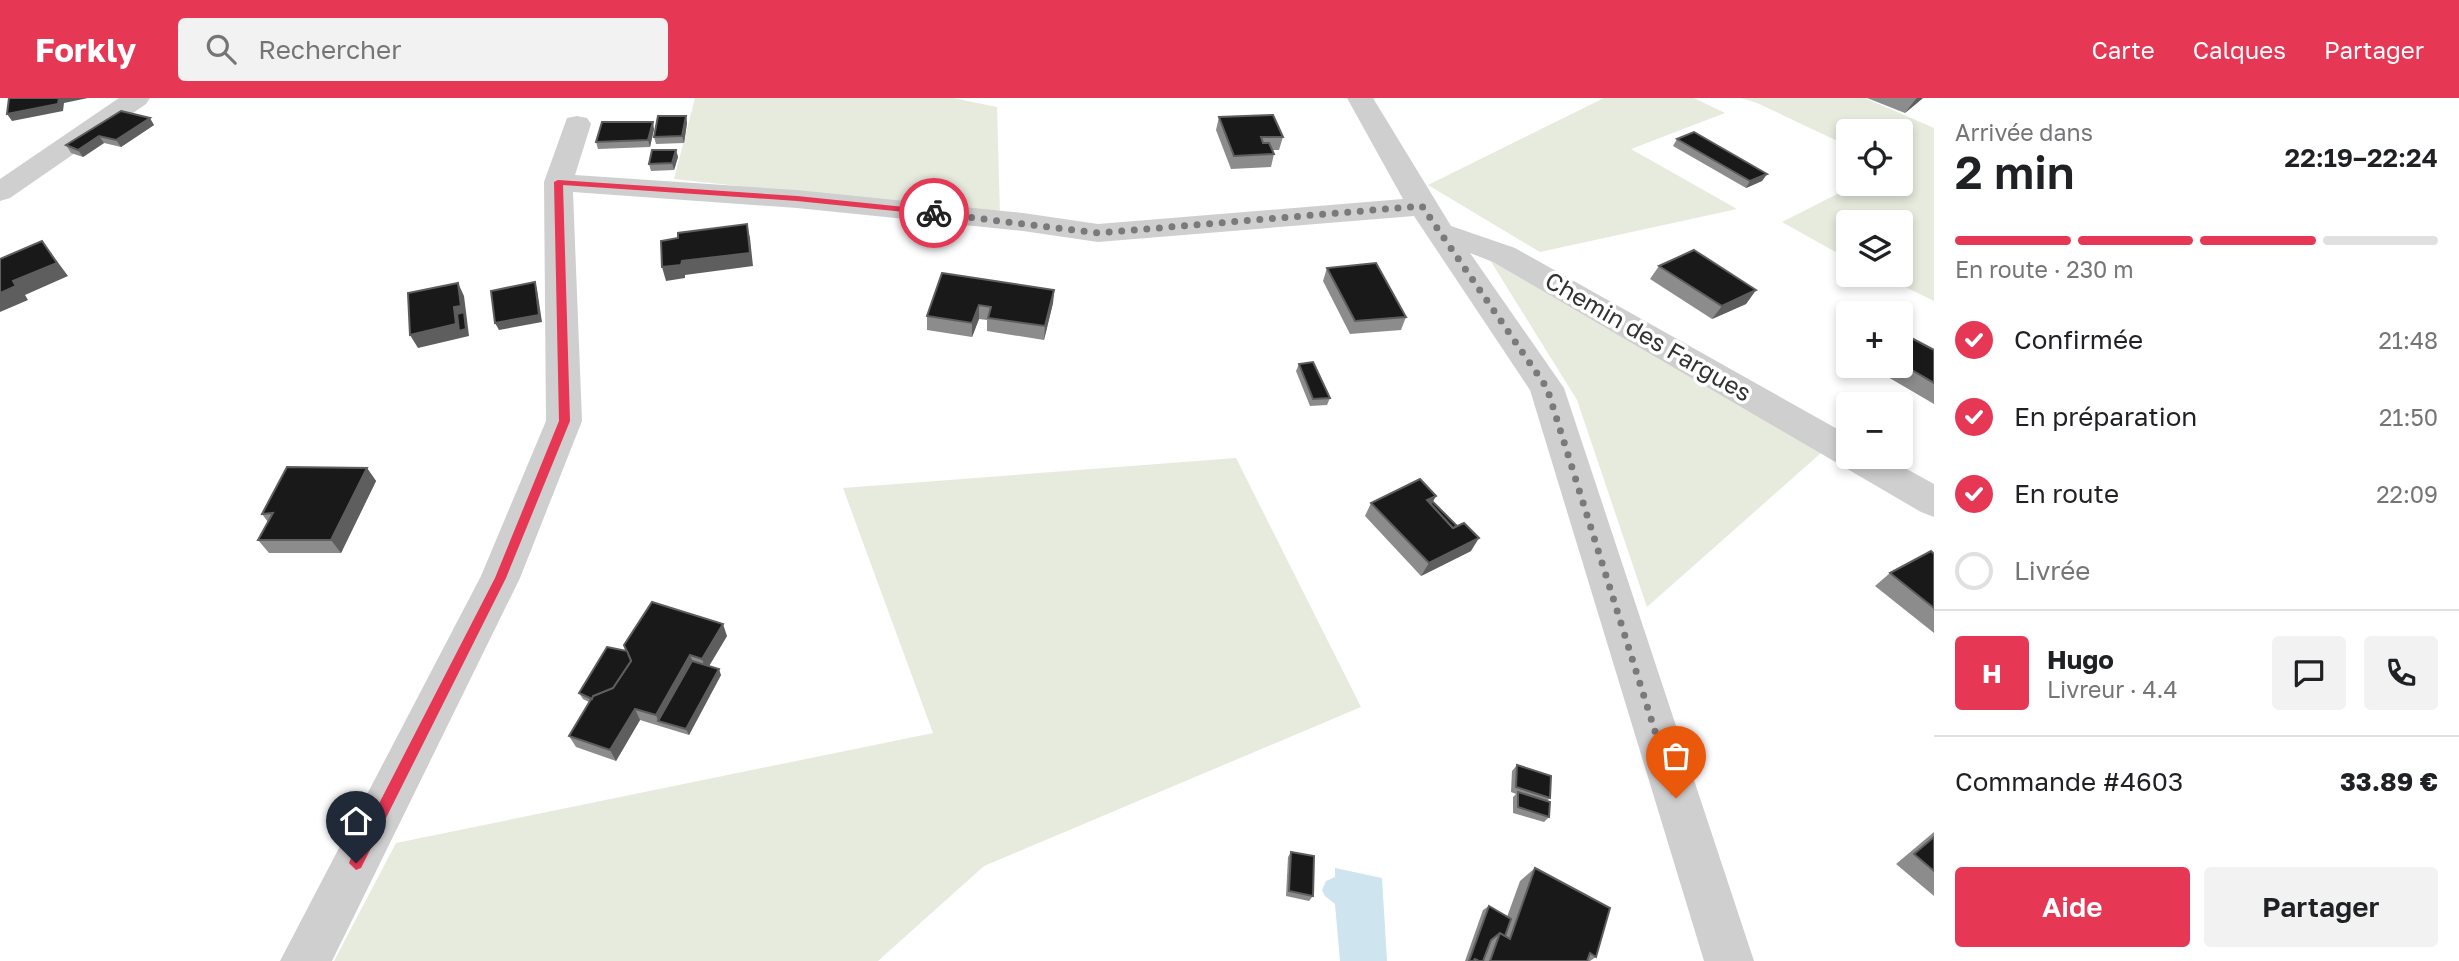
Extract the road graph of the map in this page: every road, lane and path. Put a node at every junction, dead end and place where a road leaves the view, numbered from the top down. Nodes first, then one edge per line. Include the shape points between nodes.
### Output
1 (137, 98) edge
2 (1360, 98) edge
3 (577, 124) dead end
4 (558, 182) junction
5 (0, 192) edge
6 (1432, 220) junction
7 (1836, 445) edge
8 (1877, 469) edge
9 (1934, 502) edge
10 (305, 961) edge
11 (1729, 961) edge

1 - 5 street
2 - 6 street
3 - 4 street
4 - 6 street via 797,199 1098,233
4 - 10 street via 564,421 500,578
6 - 7 street, Chemin des Fargues via 1504,255
6 - 11 street via 1547,388
8 - 9 street

